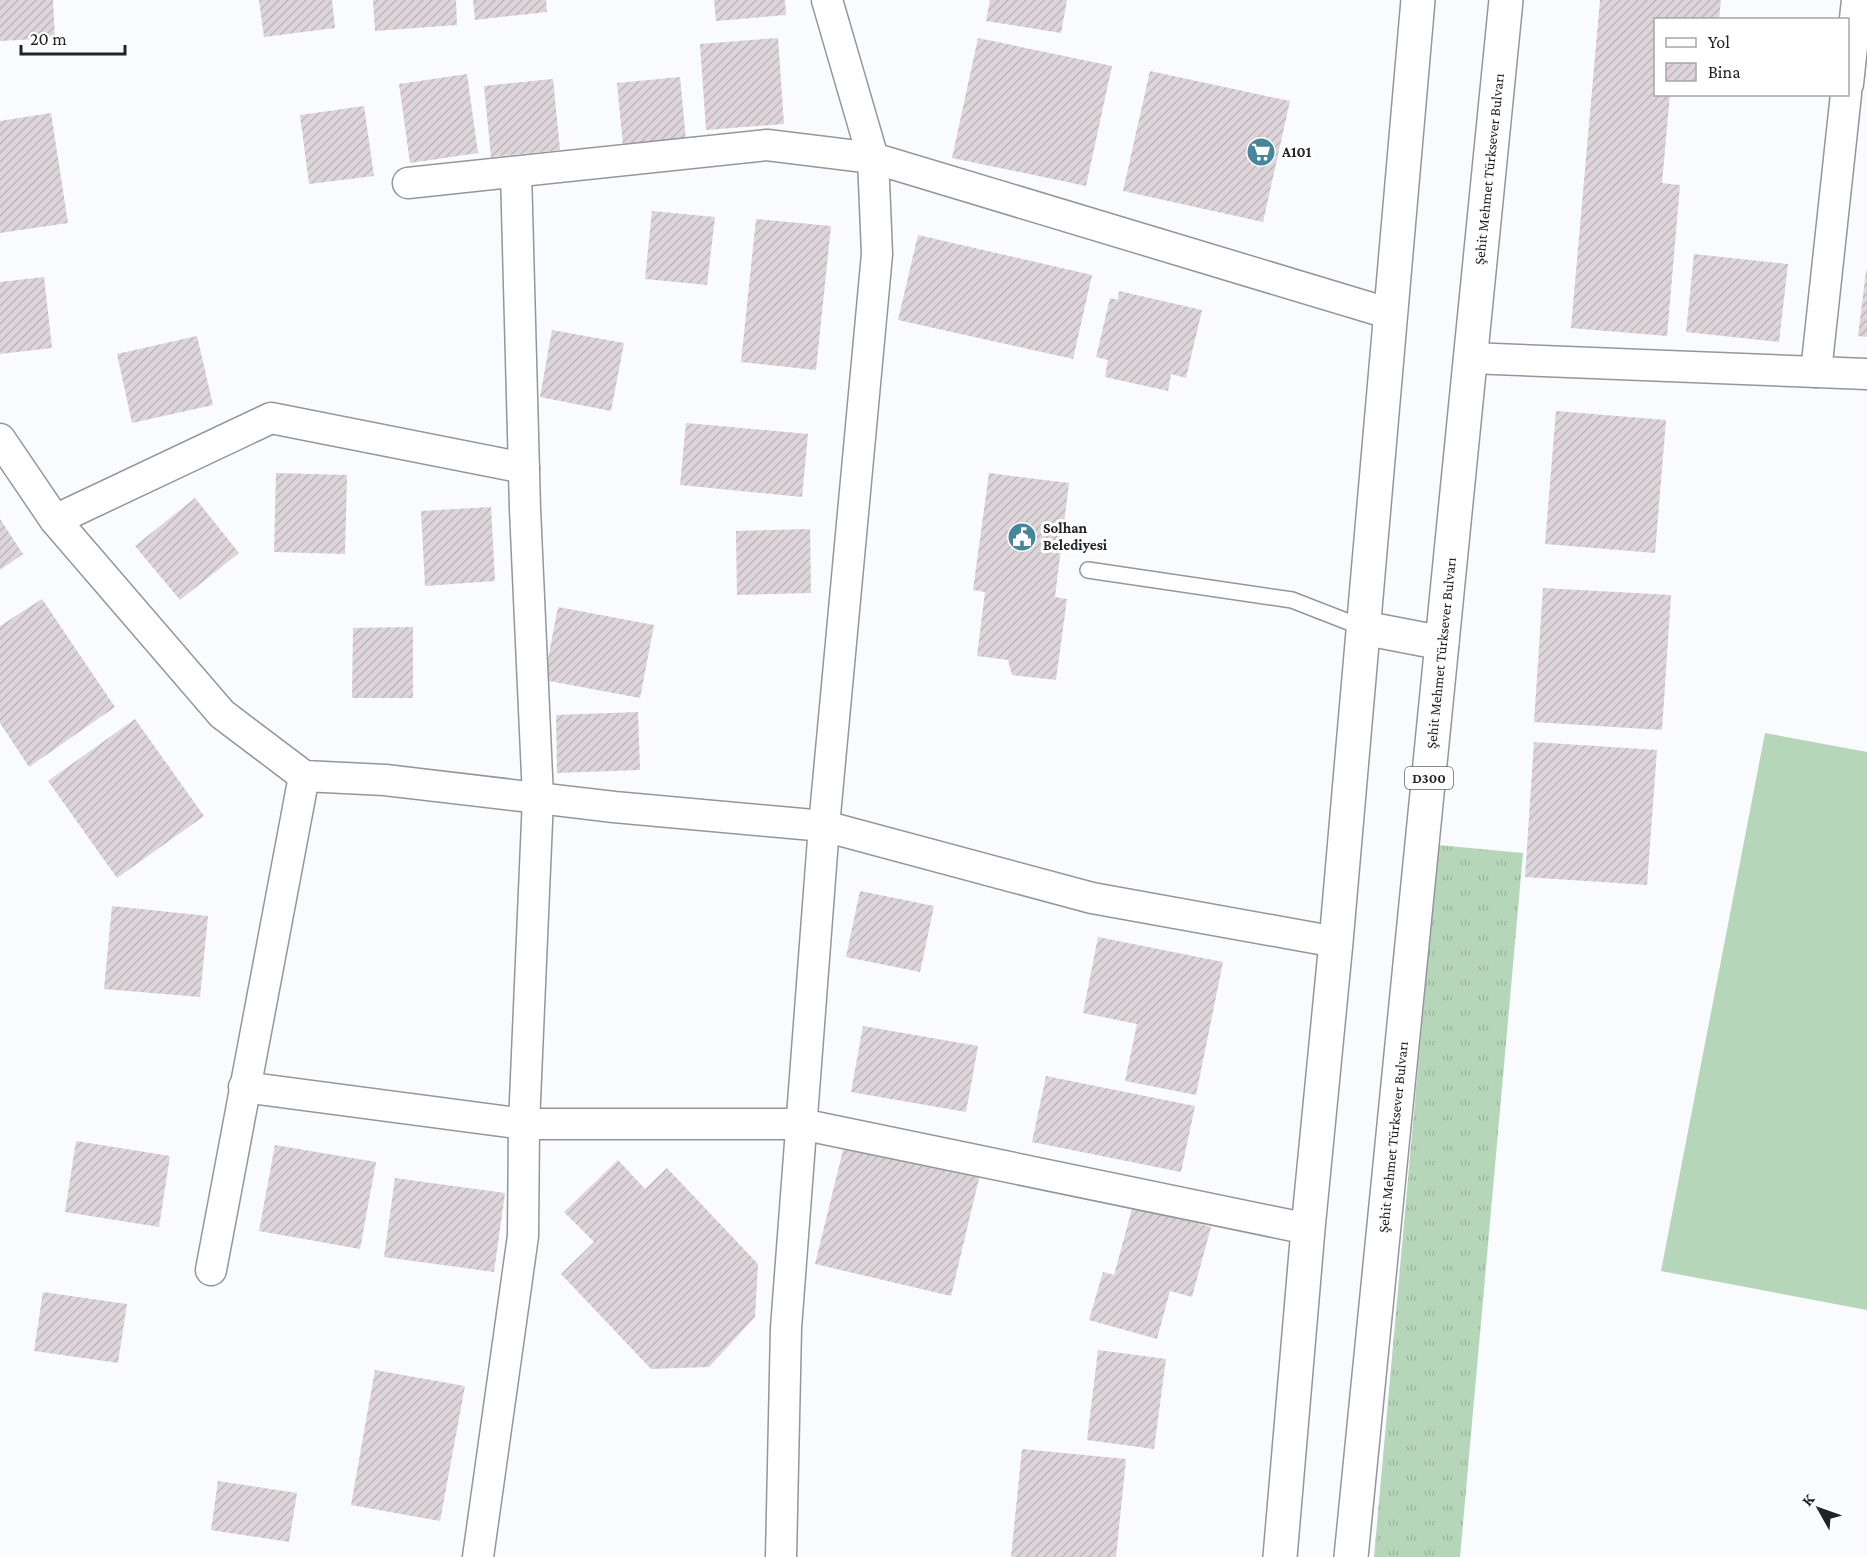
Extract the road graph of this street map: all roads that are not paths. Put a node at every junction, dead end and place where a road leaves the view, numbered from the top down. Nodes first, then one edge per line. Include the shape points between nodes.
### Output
1 (826, 0) edge
2 (1418, 0) edge
3 (1506, 0) edge
4 (1857, 0) edge
5 (1849, 75) edge
6 (1846, 96) edge
7 (873, 158) junction
8 (516, 172) junction
9 (408, 183) dead end
10 (1391, 314) junction
11 (1470, 358) junction
12 (1816, 372) junction
13 (1867, 374) edge
14 (0, 439) edge
15 (524, 468) junction
16 (55, 520) junction
17 (1088, 570) dead end
18 (1364, 628) junction
19 (1442, 643) junction
20 (304, 776) junction
21 (538, 798) junction
22 (824, 826) junction
23 (1336, 942) junction
24 (244, 1087) junction
25 (524, 1124) junction
26 (801, 1124) junction
27 (1308, 1229) junction
28 (211, 1270) dead end
29 (478, 1557) edge
30 (781, 1557) edge
31 (1280, 1557) edge
32 (1351, 1557) edge

1 - 7 street
2 - 10 highway
3 - 11 highway, Şehit Mehmet Türksever Bulvarı / D300
4 - 5 street
6 - 12 street
7 - 8 street via 767,145
7 - 10 street
7 - 22 street via 877,254
8 - 9 street
8 - 15 street
10 - 18 highway
11 - 12 street
11 - 19 highway, Şehit Mehmet Türksever Bulvarı / D300
12 - 13 street
14 - 16 street
15 - 16 street via 271,418
15 - 21 street
16 - 20 street via 222,714
17 - 18 lane via 1292,600
18 - 19 highway
18 - 23 highway
19 - 32 highway, Şehit Mehmet Türksever Bulvarı / D300
20 - 21 street via 385,780
20 - 24 street
21 - 22 street
21 - 25 street
22 - 23 street via 1092,897
22 - 26 street
23 - 27 highway
24 - 25 street
24 - 28 street
25 - 26 street
25 - 29 street via 523,1236
26 - 27 street
26 - 30 street via 786,1328
27 - 31 highway

